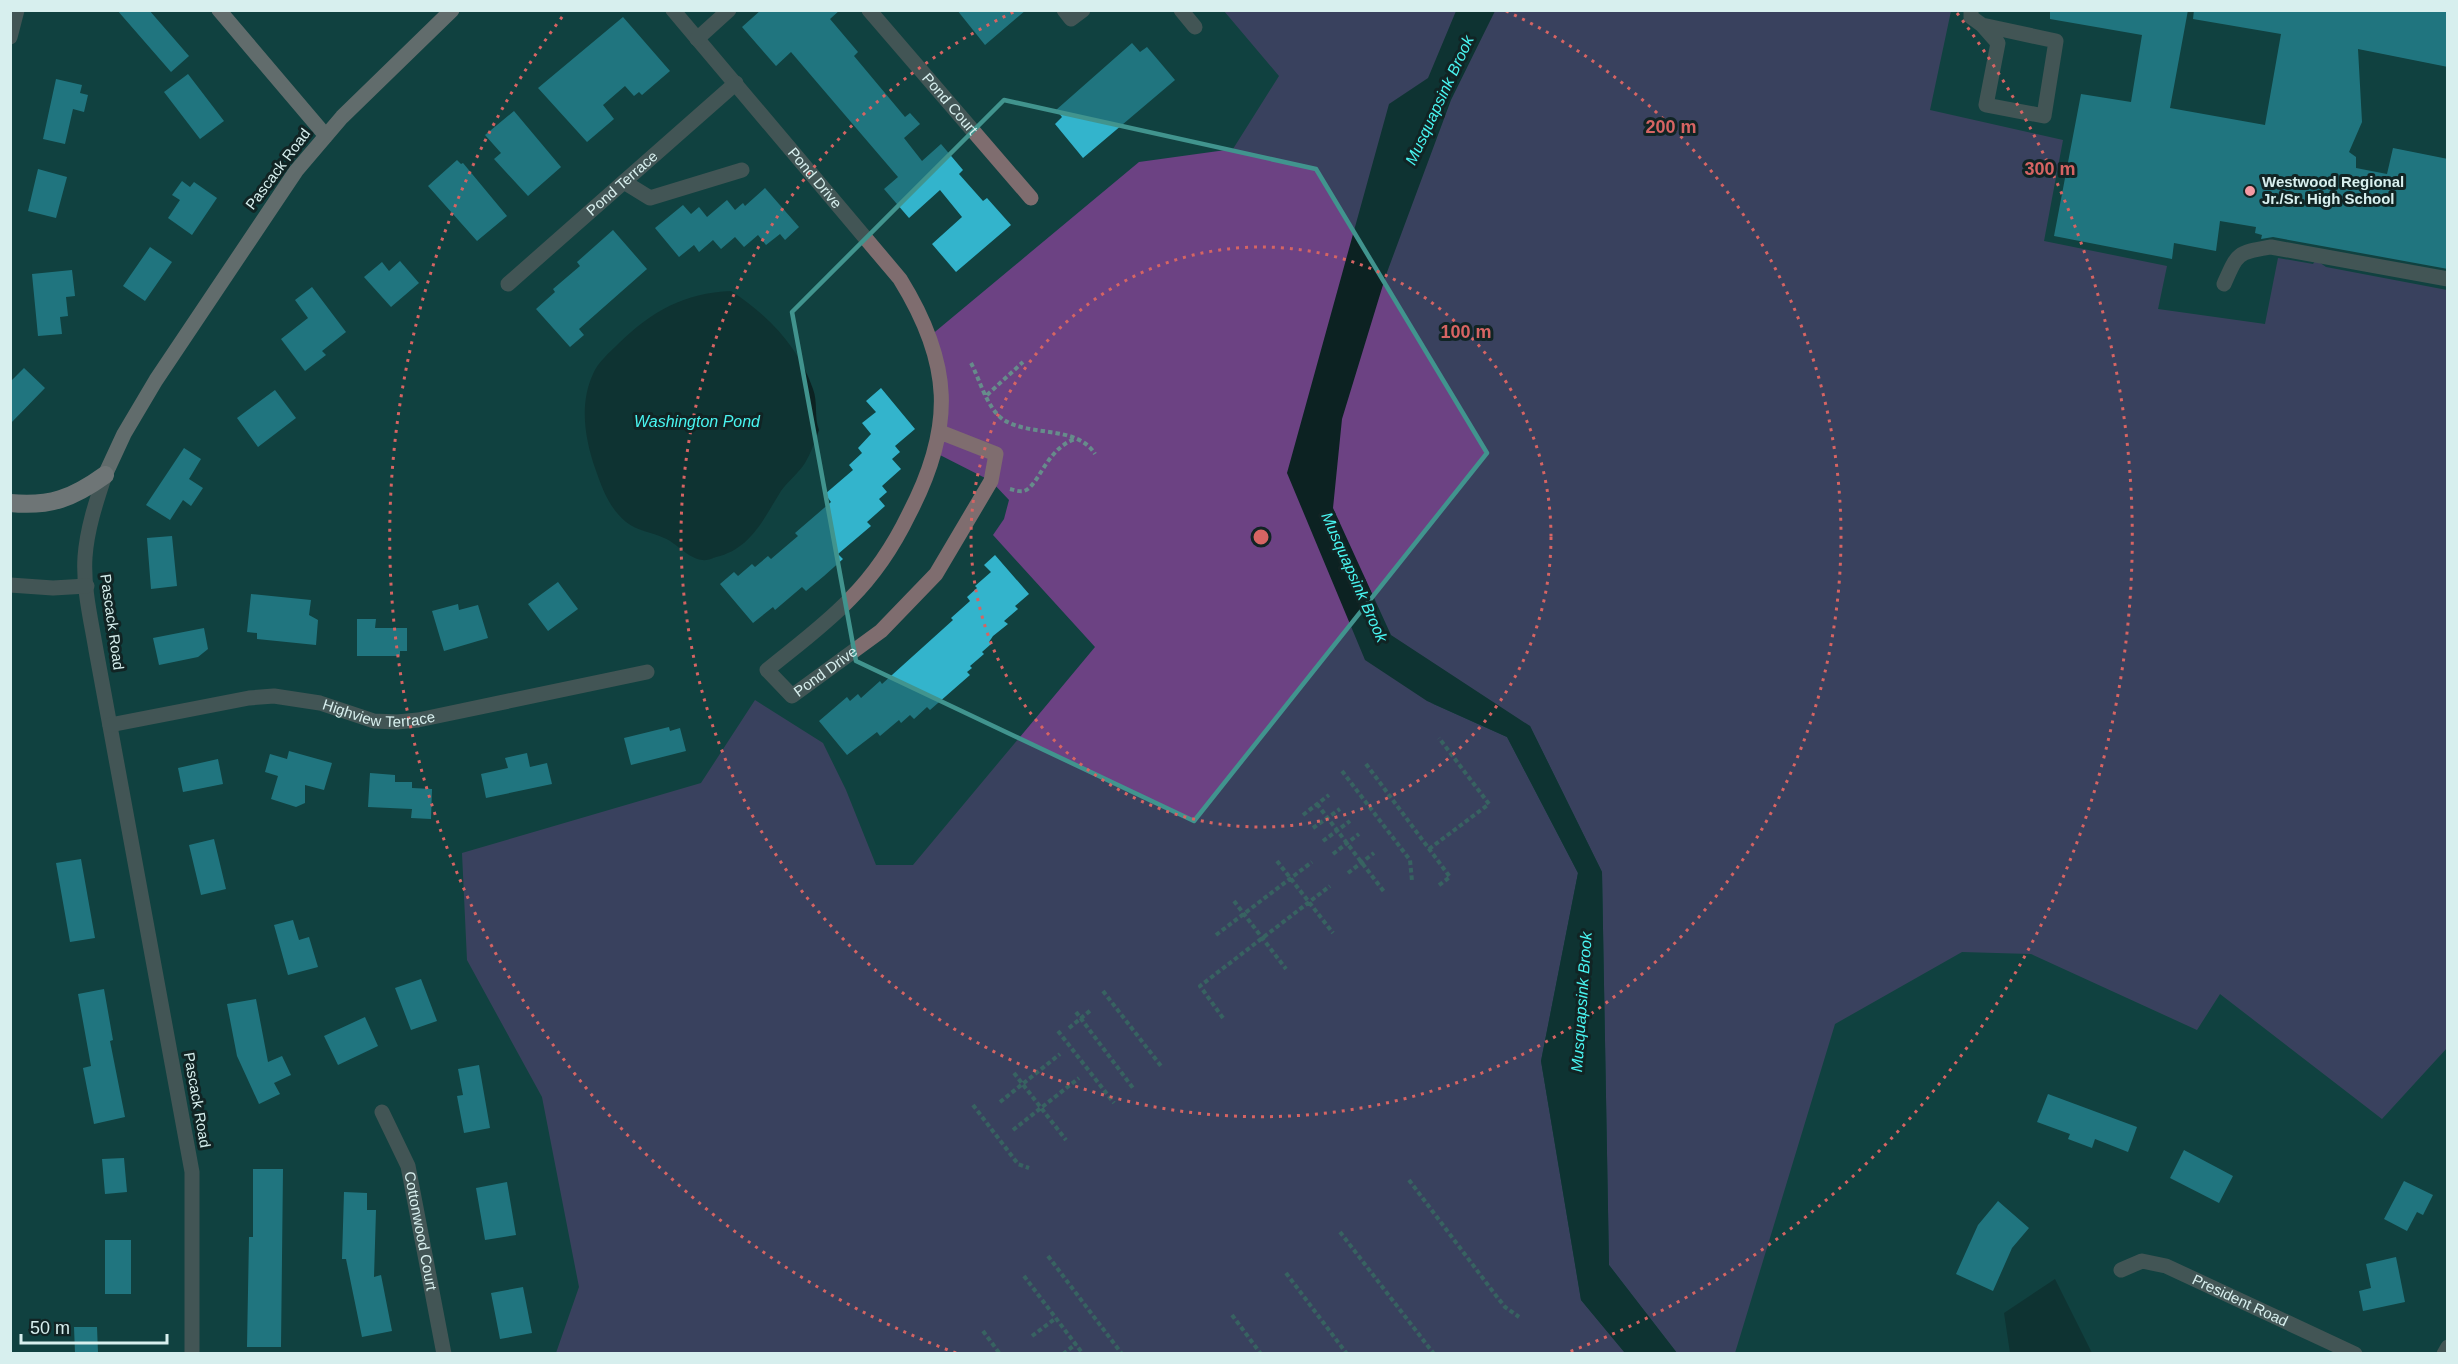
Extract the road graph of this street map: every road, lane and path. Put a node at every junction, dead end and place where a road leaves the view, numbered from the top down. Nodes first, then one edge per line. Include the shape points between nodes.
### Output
1 (17, 10) edge
2 (219, 10) edge
3 (452, 10) edge
4 (673, 10) edge
5 (729, 10) edge
6 (869, 10) edge
7 (1181, 10) edge
8 (1971, 10) edge
9 (1982, 25) junction
10 (1195, 27) dead end
11 (10, 37) edge
12 (697, 39) junction
13 (736, 83) junction
14 (326, 136) junction
15 (742, 170) dead end
16 (624, 182) junction
17 (1031, 198) dead end
18 (2448, 279) edge
19 (508, 284) dead end
20 (2224, 284) dead end
21 (1023, 362) dead end
22 (971, 363) dead end
23 (987, 394) junction
24 (940, 432) junction
25 (1075, 438) junction
26 (1095, 454) dead end
27 (105, 476) junction
28 (1010, 489) dead end
29 (10, 503) edge
30 (10, 585) edge
31 (87, 586) junction
32 (647, 672) dead end
33 (110, 725) junction
34 (1439, 738) dead end
35 (1366, 764) dead end
36 (1342, 771) dead end
37 (1329, 795) dead end
38 (1317, 804) junction
39 (1340, 809) dead end
40 (1303, 815) dead end
41 (1327, 818) junction
42 (1350, 821) dead end
43 (1312, 828) dead end
44 (1337, 831) junction
45 (1359, 834) dead end
46 (1323, 842) dead end
47 (1347, 844) junction
48 (1429, 849) junction
49 (1374, 853) dead end
50 (1333, 854) dead end
51 (1277, 861) dead end
52 (1312, 862) dead end
53 (1361, 862) junction
54 (1348, 873) dead end
55 (1291, 879) junction
56 (1412, 882) dead end
57 (1330, 886) dead end
58 (1438, 886) dead end
59 (1384, 893) dead end
60 (1234, 901) dead end
61 (1309, 902) junction
62 (1244, 914) junction
63 (1333, 933) dead end
64 (1216, 935) dead end
65 (1262, 938) junction
66 (1286, 969) dead end
67 (1103, 991) dead end
68 (1091, 1010) dead end
69 (1076, 1012) dead end
70 (1081, 1018) junction
71 (1223, 1018) dead end
72 (1069, 1028) dead end
73 (1058, 1031) dead end
74 (1060, 1054) dead end
75 (1161, 1066) dead end
76 (1014, 1073) dead end
77 (1079, 1078) dead end
78 (1023, 1084) junction
79 (1133, 1088) dead end
80 (1000, 1102) dead end
81 (1114, 1103) dead end
82 (973, 1105) dead end
83 (1041, 1108) junction
84 (382, 1112) dead end
85 (1013, 1130) dead end
86 (1066, 1140) dead end
87 (1029, 1168) dead end
88 (1409, 1180) dead end
89 (1340, 1232) dead end
90 (1048, 1256) dead end
91 (2121, 1270) dead end
92 (1286, 1273) dead end
93 (1024, 1275) dead end
94 (1232, 1315) dead end
95 (1520, 1317) dead end
96 (1056, 1318) junction
97 (983, 1331) dead end
98 (1032, 1336) dead end
99 (1076, 1344) junction
100 (2448, 1347) edge
101 (192, 1353) edge
102 (444, 1353) edge
103 (1000, 1353) edge
104 (1063, 1353) edge
105 (1083, 1353) edge
106 (1122, 1353) edge
107 (1262, 1353) edge
108 (1347, 1353) edge
109 (1434, 1353) edge
110 (2355, 1353) edge
111 (2444, 1353) edge

1 - 11 street
2 - 14 main road
3 - 14 main road, Pascack Road
4 - 12 street, Pond Drive
5 - 12 street
6 - 17 street, Pond Court
7 - 10 street
8 - 9 street via 1971,17
9 - 9 street via 1998,43 1986,105 2044,116 2056,41
12 - 13 street, Pond Drive
13 - 16 street, Pond Terrace
13 - 24 street, Pond Drive via 900,279 918,308 938,365
14 - 27 main road, Pascack Road via 296,171 156,380
15 - 16 street via 650,198
16 - 19 street, Pond Terrace
18 - 20 street via 2271,248 2243,252
21 - 23 path
22 - 23 path
23 - 25 path via 1004,420
24 - 24 street, Pond Drive via 996,454 991,481 936,574 881,631 792,696 767,670 851,598 877,567 921,491
25 - 26 path
25 - 28 path via 1053,453 1028,489
27 - 29 highway via 59,501
27 - 31 street, Pascack Road via 88,533
30 - 31 street
31 - 33 street, Pascack Road
32 - 33 street, Highview Terrace via 418,720 374,721 320,703 274,696
33 - 101 street, Pascack Road via 192,1172
34 - 48 path via 1489,804
35 - 48 path
36 - 56 path via 1410,860
37 - 38 path
38 - 40 path
38 - 41 path
39 - 41 path
41 - 43 path
41 - 44 path
42 - 44 path
44 - 46 path
44 - 47 path
45 - 47 path
47 - 50 path
47 - 53 path
48 - 58 path via 1450,877
49 - 53 path
51 - 55 path
52 - 55 path
53 - 54 path
53 - 59 path
55 - 61 path
55 - 62 path
57 - 61 path
60 - 62 path
61 - 63 path
61 - 65 path
62 - 64 path
62 - 65 path
65 - 66 path
65 - 71 path via 1200,986
67 - 75 path
68 - 70 path
69 - 70 path
70 - 72 path
70 - 79 path
73 - 81 path
74 - 78 path
76 - 78 path
77 - 83 path
78 - 80 path
78 - 83 path
82 - 87 path via 1018,1164
83 - 85 path
83 - 86 path
84 - 102 street, Cottonwood Court via 408,1166
88 - 95 path via 1499,1300
89 - 109 path
90 - 106 path
91 - 110 street, President Road via 2142,1261 2166,1266
92 - 108 path
93 - 96 path
94 - 107 path
96 - 98 path
96 - 99 path
97 - 103 path
99 - 104 path
99 - 105 path
100 - 111 street

